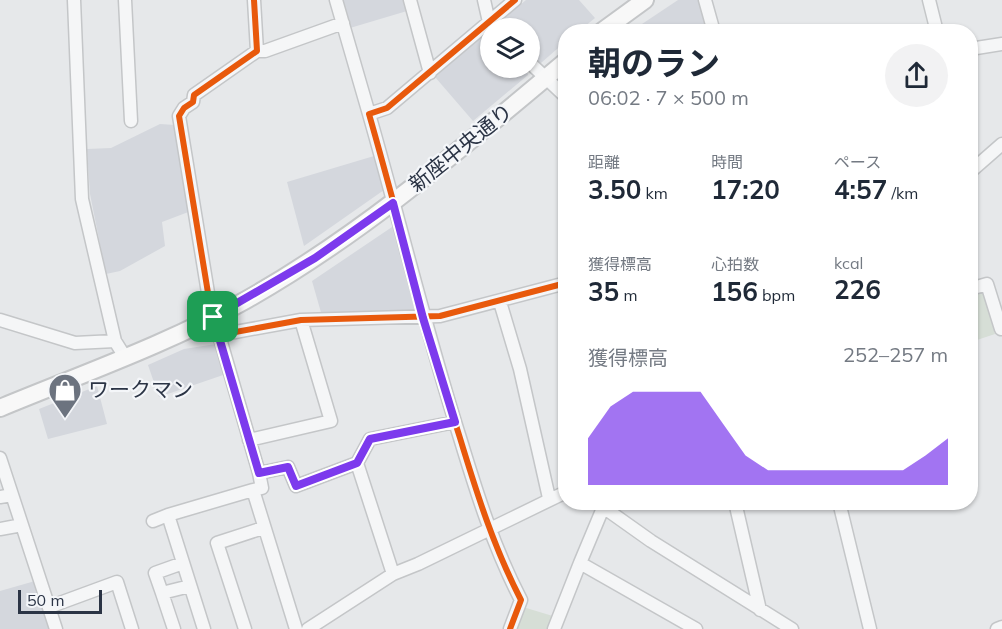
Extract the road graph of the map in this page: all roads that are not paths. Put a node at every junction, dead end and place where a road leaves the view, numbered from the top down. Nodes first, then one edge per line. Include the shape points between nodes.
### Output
1 (74, 0) edge
2 (125, 0) edge
3 (254, 0) edge
4 (336, 0) edge
5 (410, 0) edge
6 (484, 0) edge
7 (515, 0) edge
8 (645, 0) edge
9 (705, 0) edge
10 (929, 0) edge
11 (490, 18) edge
12 (498, 18) edge
13 (343, 23) junction
14 (611, 24) edge
15 (712, 24) edge
16 (936, 24) edge
17 (480, 34) edge
18 (1002, 44) edge
19 (978, 48) edge
20 (257, 51) junction
21 (558, 67) edge
22 (430, 73) junction
23 (540, 73) edge
24 (545, 78) junction
25 (558, 90) edge
26 (369, 114) junction
27 (131, 121) dead end
28 (1002, 144) edge
29 (978, 165) edge
30 (393, 203) junction
31 (558, 285) edge
32 (978, 287) edge
33 (501, 302) junction
34 (213, 317) junction
35 (423, 318) junction
36 (0, 320) edge
37 (301, 320) junction
38 (1000, 329) edge
39 (219, 335) junction
40 (115, 341) junction
41 (125, 357) junction
42 (0, 408) edge
43 (455, 422) junction
44 (249, 440) junction
45 (0, 458) edge
46 (357, 463) junction
47 (259, 473) junction
48 (253, 489) junction
49 (558, 495) edge
50 (6, 496) edge
51 (549, 498) junction
52 (597, 510) edge
53 (607, 510) edge
54 (737, 510) edge
55 (841, 510) edge
56 (168, 515) junction
57 (153, 521) dead end
58 (22, 525) junction
59 (263, 528) junction
60 (0, 529) edge
61 (489, 530) junction
62 (183, 563) junction
63 (580, 563) junction
64 (393, 574) junction
65 (190, 586) junction
66 (162, 593) junction
67 (48, 607) junction
68 (760, 610) junction
69 (321, 622) junction
70 (556, 623) edge
71 (1002, 627) edge
72 (56, 629) edge
73 (132, 629) edge
74 (174, 629) edge
75 (204, 629) edge
76 (244, 629) edge
77 (296, 629) edge
78 (308, 629) edge
79 (332, 629) edge
80 (510, 629) edge
81 (696, 629) edge
82 (792, 629) edge
83 (870, 629) edge
84 (997, 629) edge

1 - 40 street via 82,199
2 - 27 street
3 - 20 street
4 - 13 street
5 - 22 street
6 - 11 street
7 - 12 street
8 - 14 street
9 - 15 street
10 - 16 street
13 - 20 street
13 - 26 street
17 - 22 street
18 - 19 street
20 - 34 street via 194,95 193,102 179,116
21 - 24 street, 新座中央通り
22 - 26 street via 387,108
23 - 24 street
24 - 25 street
24 - 30 street, 新座中央通り
26 - 30 street
28 - 29 street
30 - 34 street, 新座中央通り via 315,258
30 - 35 street
31 - 33 street
32 - 38 street via 987,284
33 - 35 street
33 - 51 street
34 - 39 street
34 - 41 street, 新座中央通り
35 - 37 street
35 - 43 street
36 - 40 street via 75,343
37 - 39 street
37 - 44 street via 331,421
39 - 44 street
40 - 41 street
41 - 42 street, 新座中央通り
43 - 46 street via 370,439
43 - 61 street
44 - 47 street
45 - 50 street
46 - 47 street via 296,486 288,467
46 - 64 street
47 - 48 street via 262,488
48 - 56 street
48 - 59 street
49 - 51 street
50 - 58 street
51 - 61 street
52 - 63 street
53 - 68 street
54 - 68 street
55 - 83 street
56 - 57 street
56 - 62 street
58 - 60 street
58 - 67 street
59 - 76 street via 217,543
59 - 77 street
61 - 64 street
61 - 80 street via 521,600
62 - 65 street
62 - 66 street via 155,573
63 - 70 street
63 - 81 street
64 - 69 street
65 - 66 street
65 - 75 street
66 - 74 street
67 - 72 street
67 - 73 street via 117,582
68 - 82 street
69 - 78 street
69 - 79 street
71 - 84 street

